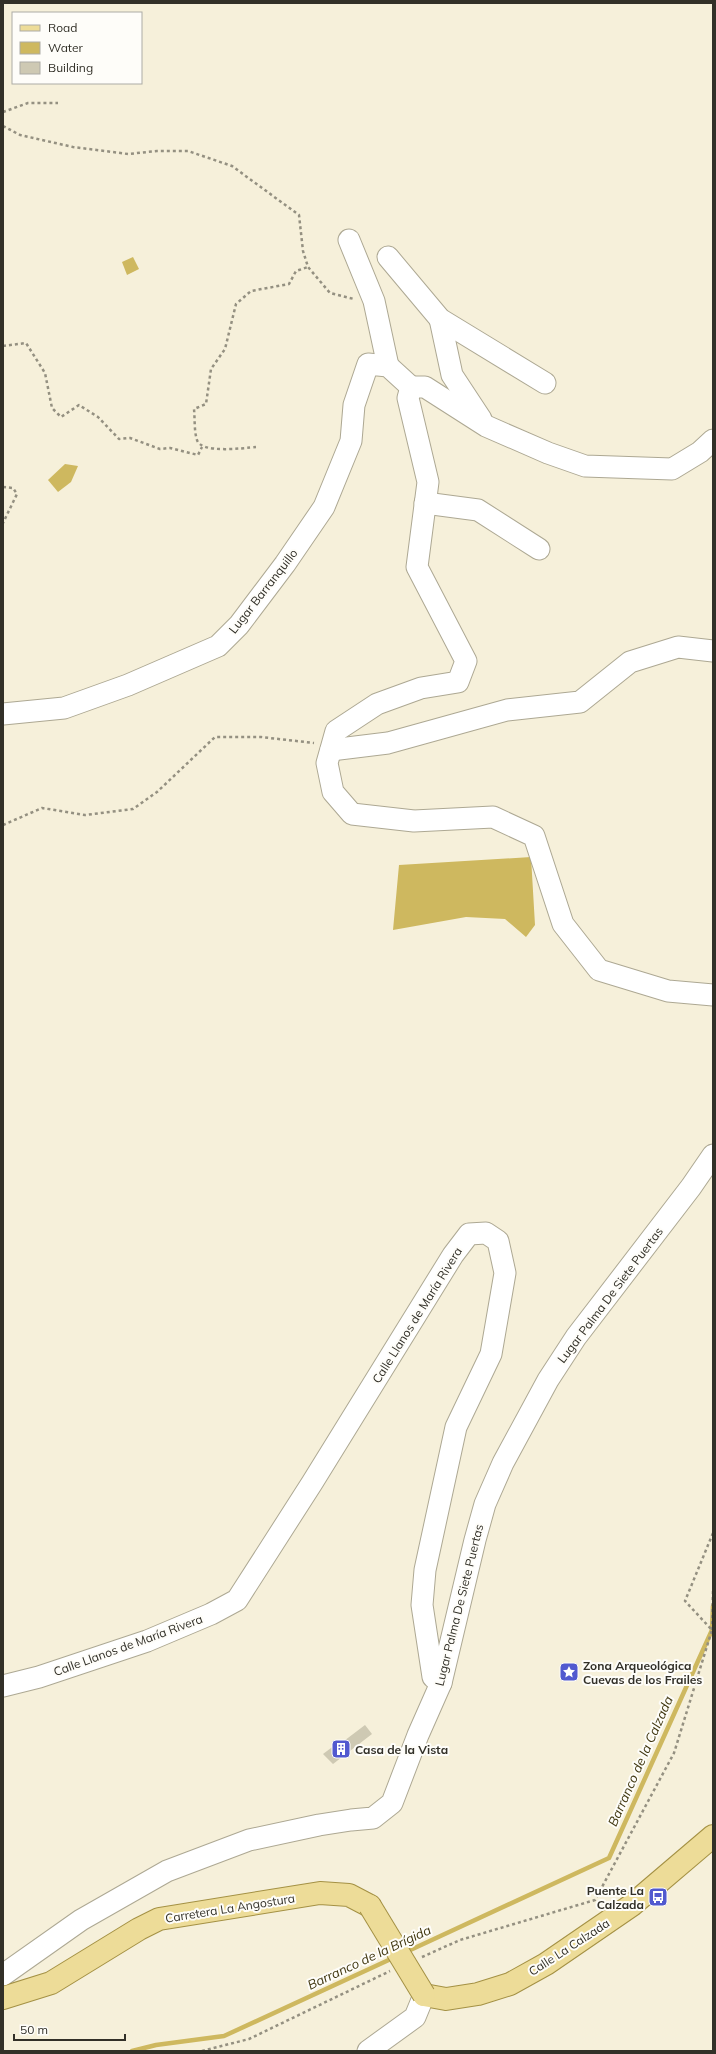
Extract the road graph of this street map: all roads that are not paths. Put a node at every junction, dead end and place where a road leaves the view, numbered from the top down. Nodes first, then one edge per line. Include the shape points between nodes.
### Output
1 (349, 240) dead end
2 (388, 257) dead end
3 (440, 319) junction
4 (388, 366) junction
5 (545, 383) dead end
6 (411, 387) junction
7 (486, 426) junction
8 (713, 440) edge
9 (425, 503) junction
10 (539, 548) dead end
11 (713, 651) edge
12 (3, 714) edge
13 (332, 746) junction
14 (713, 995) edge
15 (713, 1155) edge
16 (441, 1683) junction
17 (3, 1686) edge
18 (713, 1836) edge
19 (3, 1975) edge
20 (424, 1995) junction
21 (3, 1998) edge
22 (368, 2051) edge

1 - 4 street via 374,301
2 - 3 street
3 - 5 street
3 - 7 street via 452,375
4 - 6 street
4 - 12 street, Lugar Barranquillo via 368,364 354,405 351,441 324,507 239,625 218,646 128,685 64,708
6 - 7 street via 425,388
6 - 9 street via 408,398 428,482
7 - 8 street via 548,454 586,466 672,469 700,452
9 - 10 street via 478,510
9 - 13 street via 417,566 466,661 458,682 421,688 377,704 336,731
11 - 13 street via 678,648 630,662 580,702 508,710 388,743
13 - 14 street via 327,763 333,792 352,814 414,821 493,817 534,836 563,924 599,970 668,991
15 - 16 street, Lugar Palma De Siete Puertas via 576,1337 548,1380 503,1463 485,1504
16 - 17 street, Calle Llanos de María Rivera via 433,1677 422,1605 425,1570 456,1427 490,1354 505,1273 498,1241 486,1233 469,1234 453,1255 237,1600 211,1614 146,1641 39,1677
16 - 19 street, Lugar Palma De Siete Puertas via 392,1803 373,1818 327,1824 249,1840 167,1871 81,1920
18 - 20 main road, Calle La Calzada via 632,1904 546,1964 510,1984 478,1994 446,1999
20 - 21 main road, Carretera La Angostura, bridge via 370,1906 349,1895 320,1893 159,1919 51,1983
20 - 22 street via 415,2017

